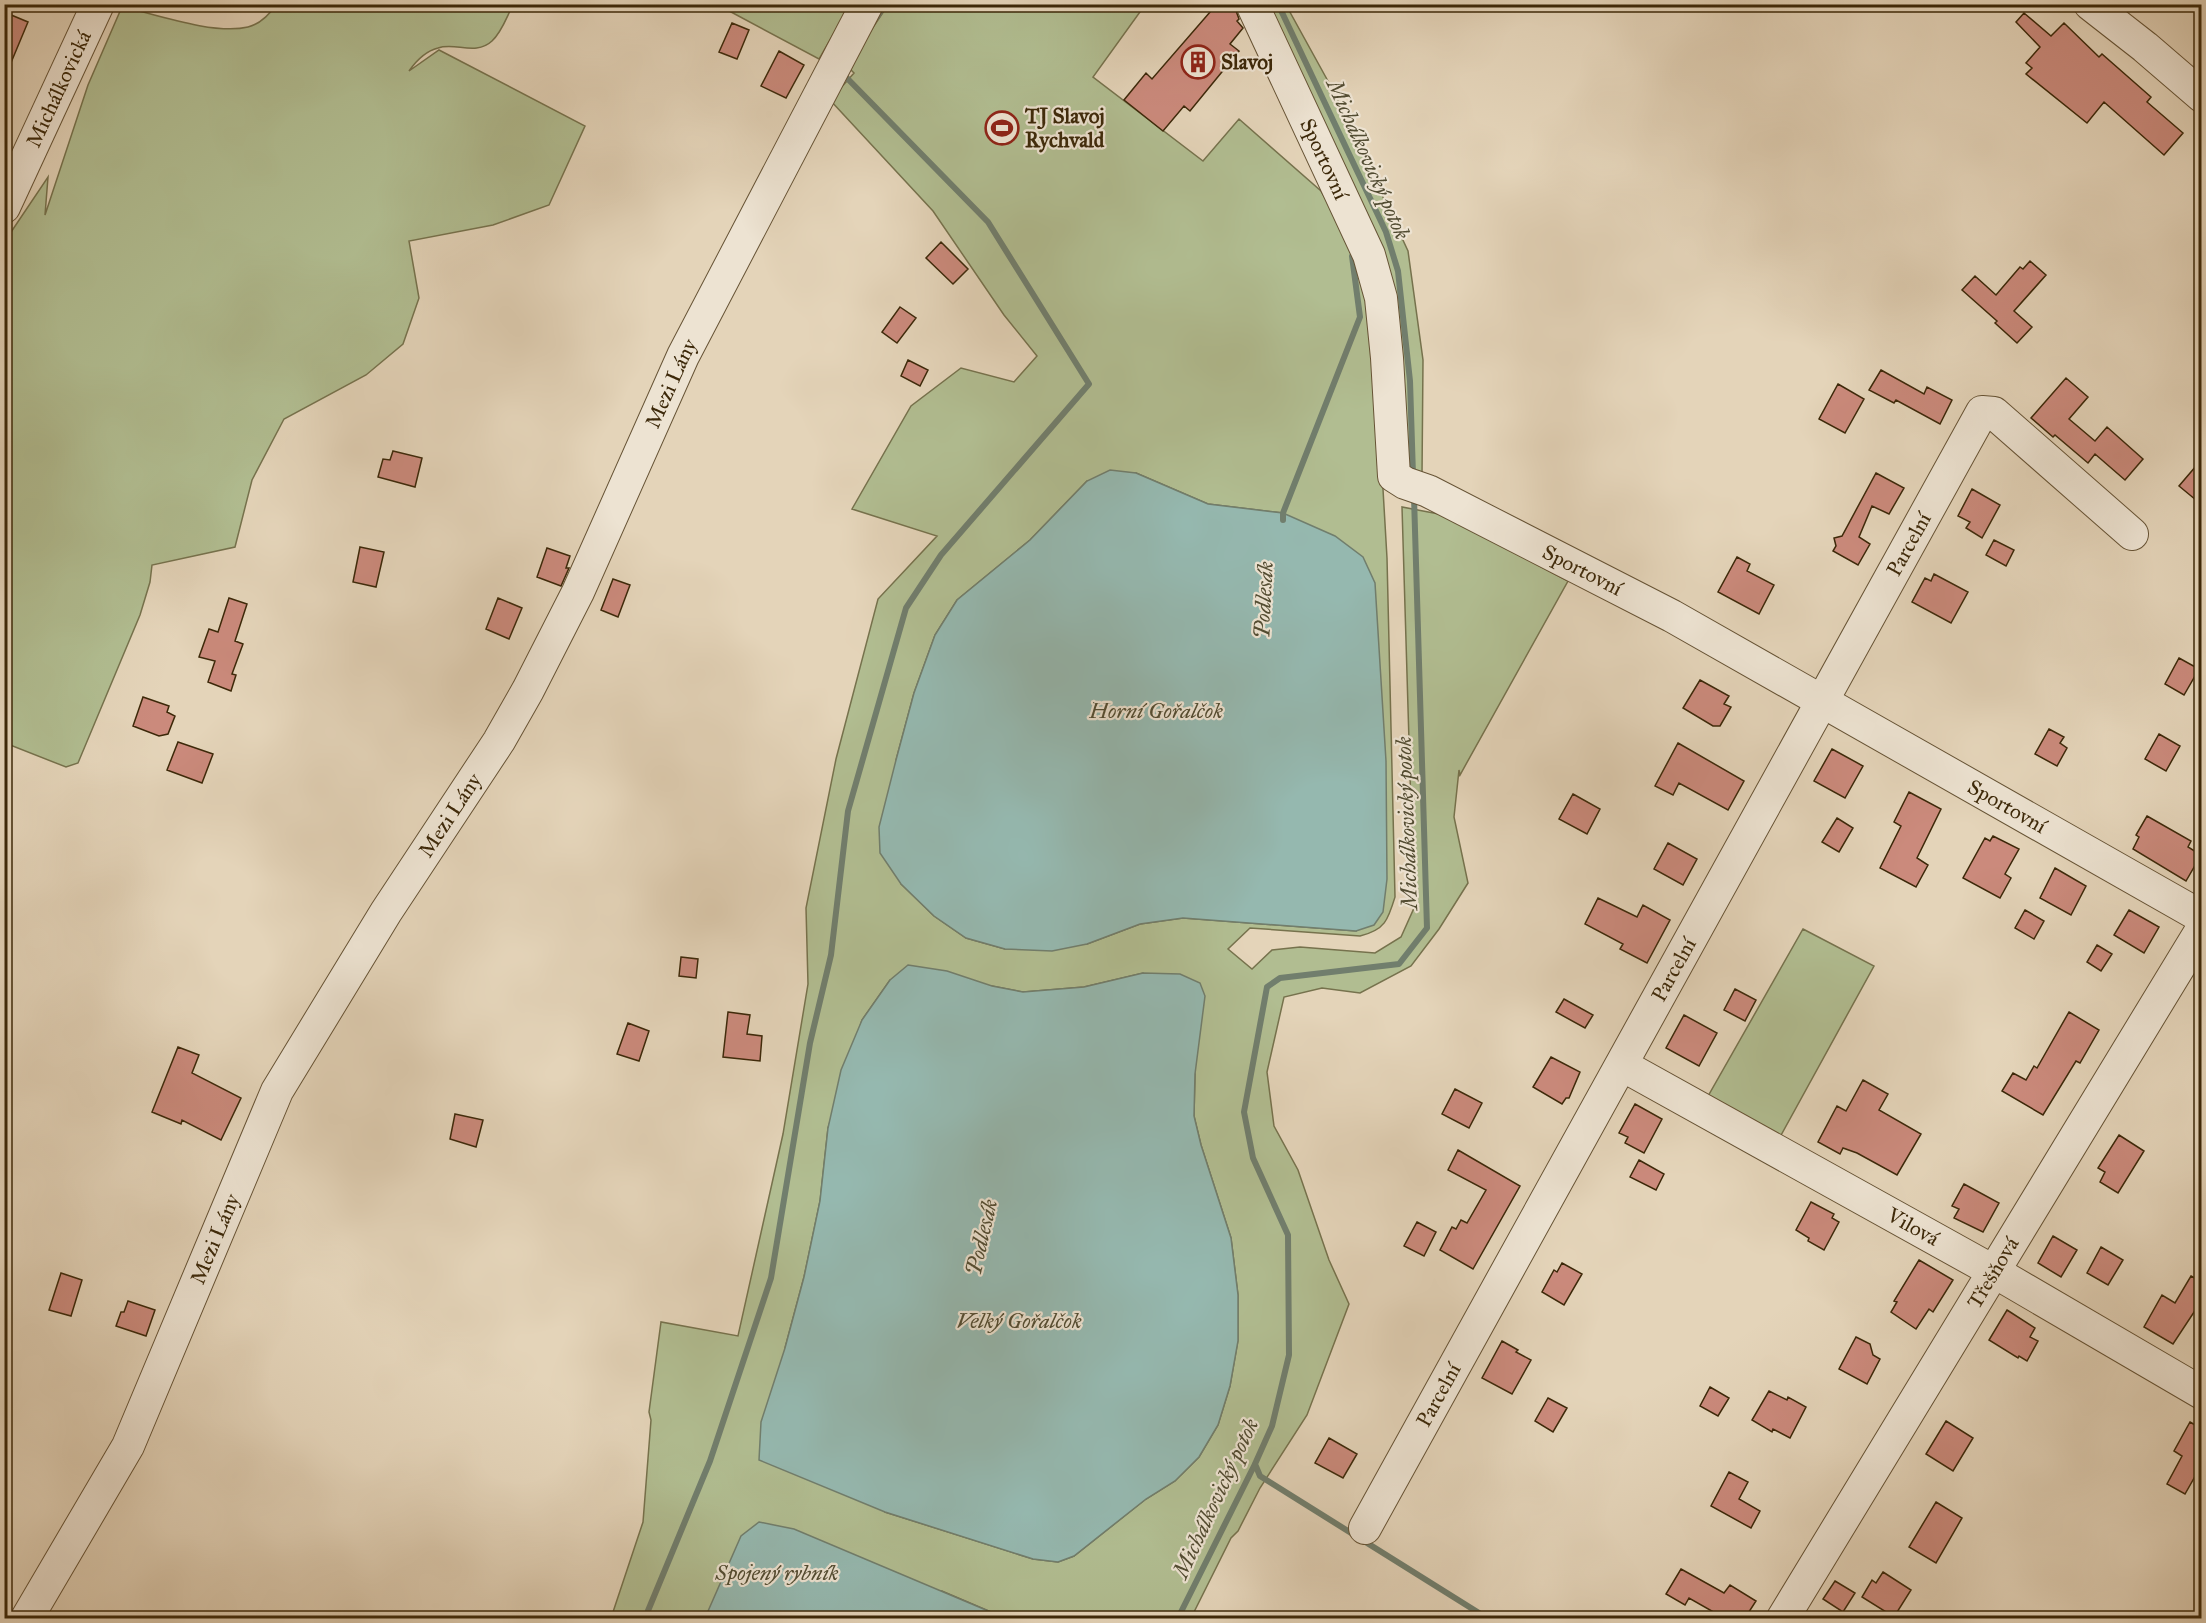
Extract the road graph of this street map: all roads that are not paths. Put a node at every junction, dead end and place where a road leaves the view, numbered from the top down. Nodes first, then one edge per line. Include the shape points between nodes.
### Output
1 (98, 4) edge
2 (867, 4) edge
3 (1252, 4) edge
4 (2090, 4) edge
5 (2202, 96) edge
6 (4, 207) edge
7 (2132, 534) dead end
8 (1822, 703) junction
9 (2202, 917) edge
10 (2202, 929) edge
11 (1622, 1065) junction
12 (1993, 1271) junction
13 (2202, 1393) edge
14 (1365, 1528) dead end
15 (27, 1618) edge
16 (1783, 1618) edge

1 - 6 street, Michálkovická
2 - 15 street, Mezi Lány via 683,356 578,592 528,690 500,741 386,912 277,1091 128,1446
3 - 8 street, Sportovní via 1369,255 1383,310 1394,476 1672,616
4 - 5 street
7 - 8 street, Parcelní via 1994,413 1982,412
8 - 9 street, Sportovní
8 - 11 street, Parcelní
10 - 12 street, Třešňová
11 - 12 street, Vilová
11 - 14 street, Parcelní
12 - 13 street, Vilová
12 - 16 street, Třešňová

